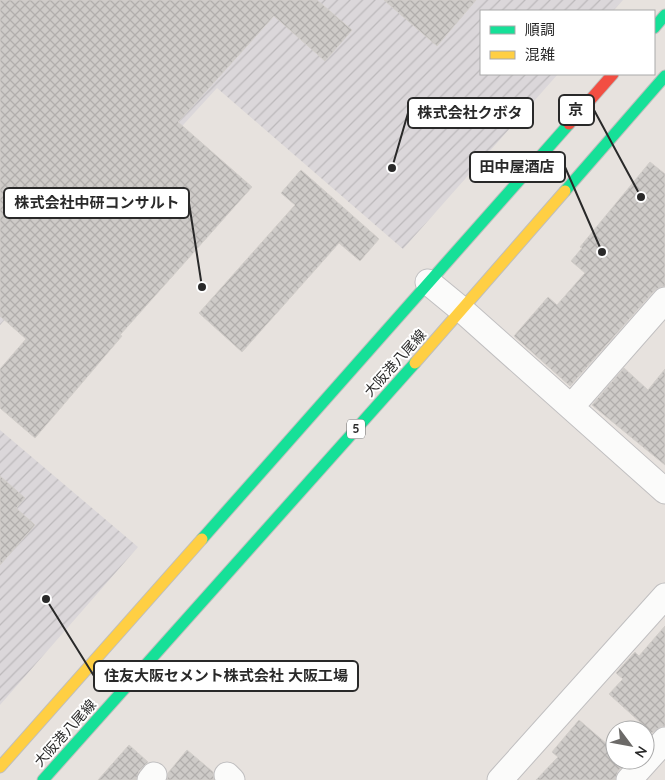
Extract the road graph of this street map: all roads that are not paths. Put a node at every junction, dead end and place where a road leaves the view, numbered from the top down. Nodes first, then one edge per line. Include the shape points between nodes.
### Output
1 (665, 15) edge
2 (655, 27) edge
3 (612, 75) edge
4 (665, 76) edge
5 (428, 282) junction
6 (462, 310) junction
7 (660, 316) edge
8 (571, 407) junction
9 (665, 491) edge
10 (665, 596) edge
11 (665, 740) edge
12 (0, 767) edge
13 (48, 778) edge
14 (500, 780) edge
15 (629, 780) edge

1 - 2 main road
3 - 5 main road, 大阪港八尾線
4 - 6 main road, 大阪港八尾線 / 5
5 - 6 street
5 - 12 main road, 大阪港八尾線
6 - 8 street
6 - 13 main road, 大阪港八尾線 / 5
7 - 8 street
8 - 9 street
10 - 14 street
11 - 15 street

